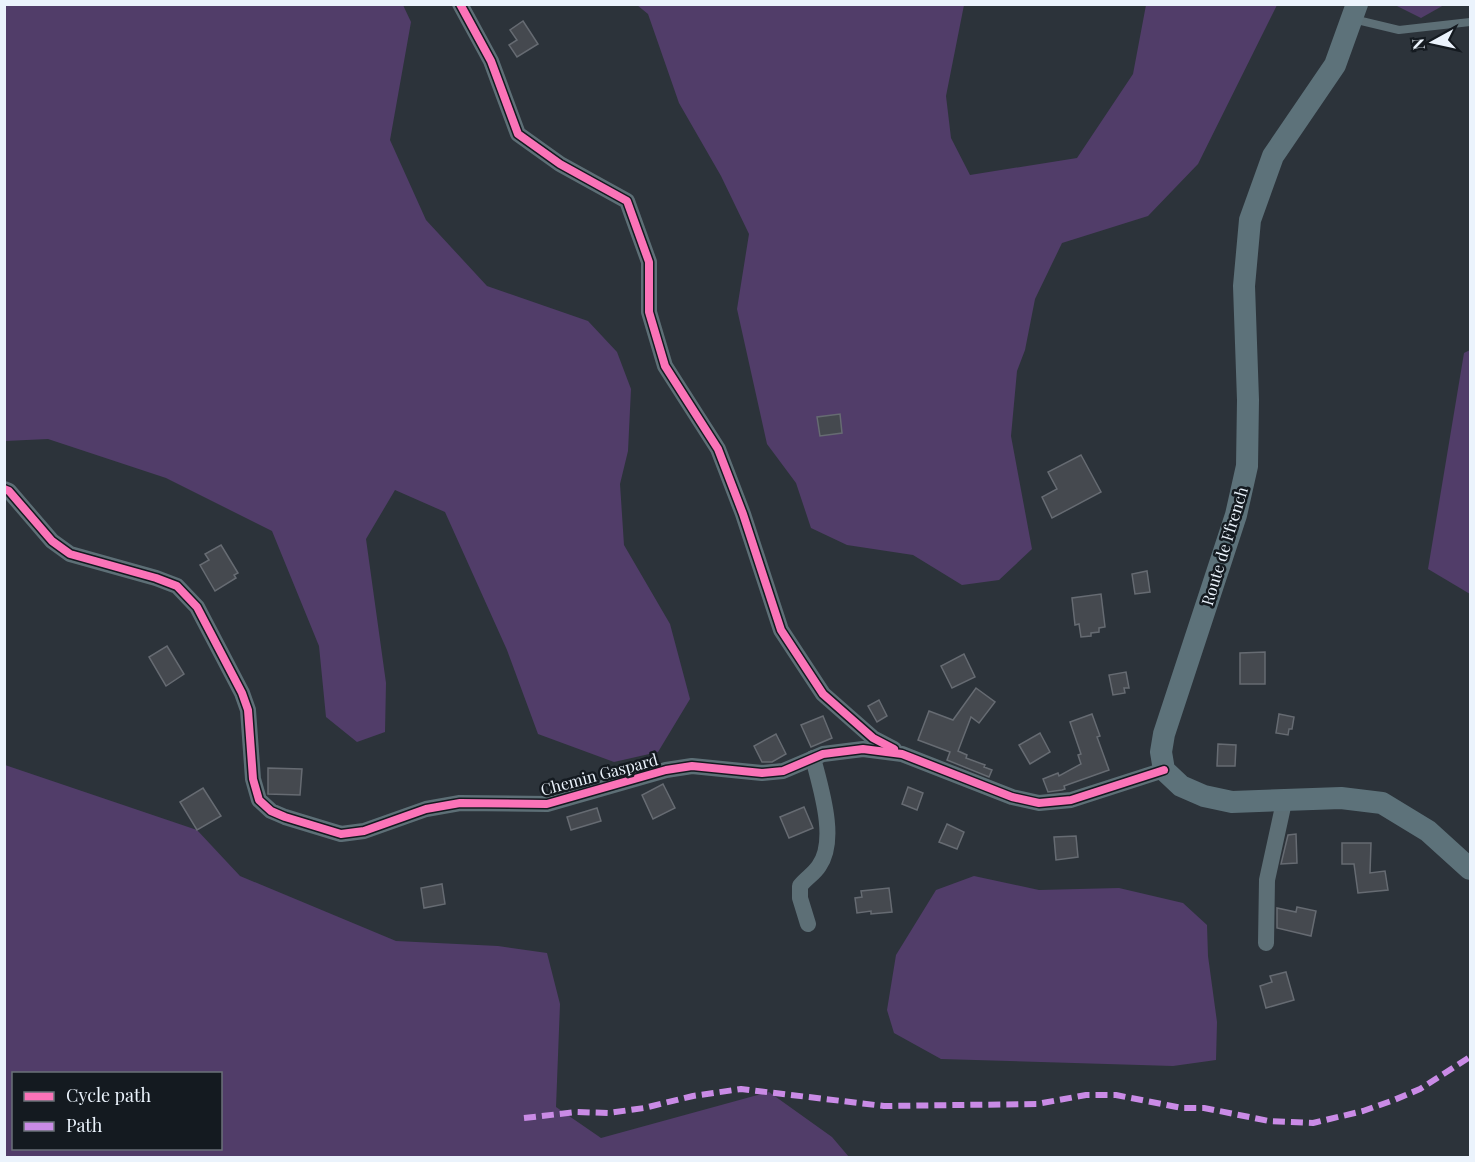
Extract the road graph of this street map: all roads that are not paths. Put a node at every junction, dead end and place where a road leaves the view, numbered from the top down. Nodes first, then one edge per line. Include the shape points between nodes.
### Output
1 (460, 4) edge
2 (1355, 11) edge
3 (1470, 22) edge
4 (4, 489) edge
5 (902, 754) junction
6 (813, 758) junction
7 (1164, 770) junction
8 (1284, 802) junction
9 (1470, 869) edge
10 (808, 924) dead end
11 (1266, 943) dead end

1 - 5 street via 491,61 518,134 560,164 627,201 649,262 649,312 665,366 718,449 781,630 823,694 873,738
2 - 3 lane via 1399,30
2 - 7 main road, Route de Ffrench via 1335,65 1273,156 1250,220 1244,286 1247,466 1236,515 1164,734
4 - 6 street, Chemin Gaspard via 52,541 70,554 177,586 197,607 248,710 252,779 260,800 285,817 341,834 460,803 547,804 666,770 692,766 762,773 783,771
5 - 6 street, Chemin Gaspard via 863,749
5 - 7 street, Chemin Gaspard via 1012,797 1039,803 1071,800
6 - 10 street via 825,801 827,842 819,866 800,886
7 - 8 main road via 1181,786 1204,796 1232,802
8 - 9 main road via 1341,798 1382,803 1428,831
8 - 11 street via 1268,880

